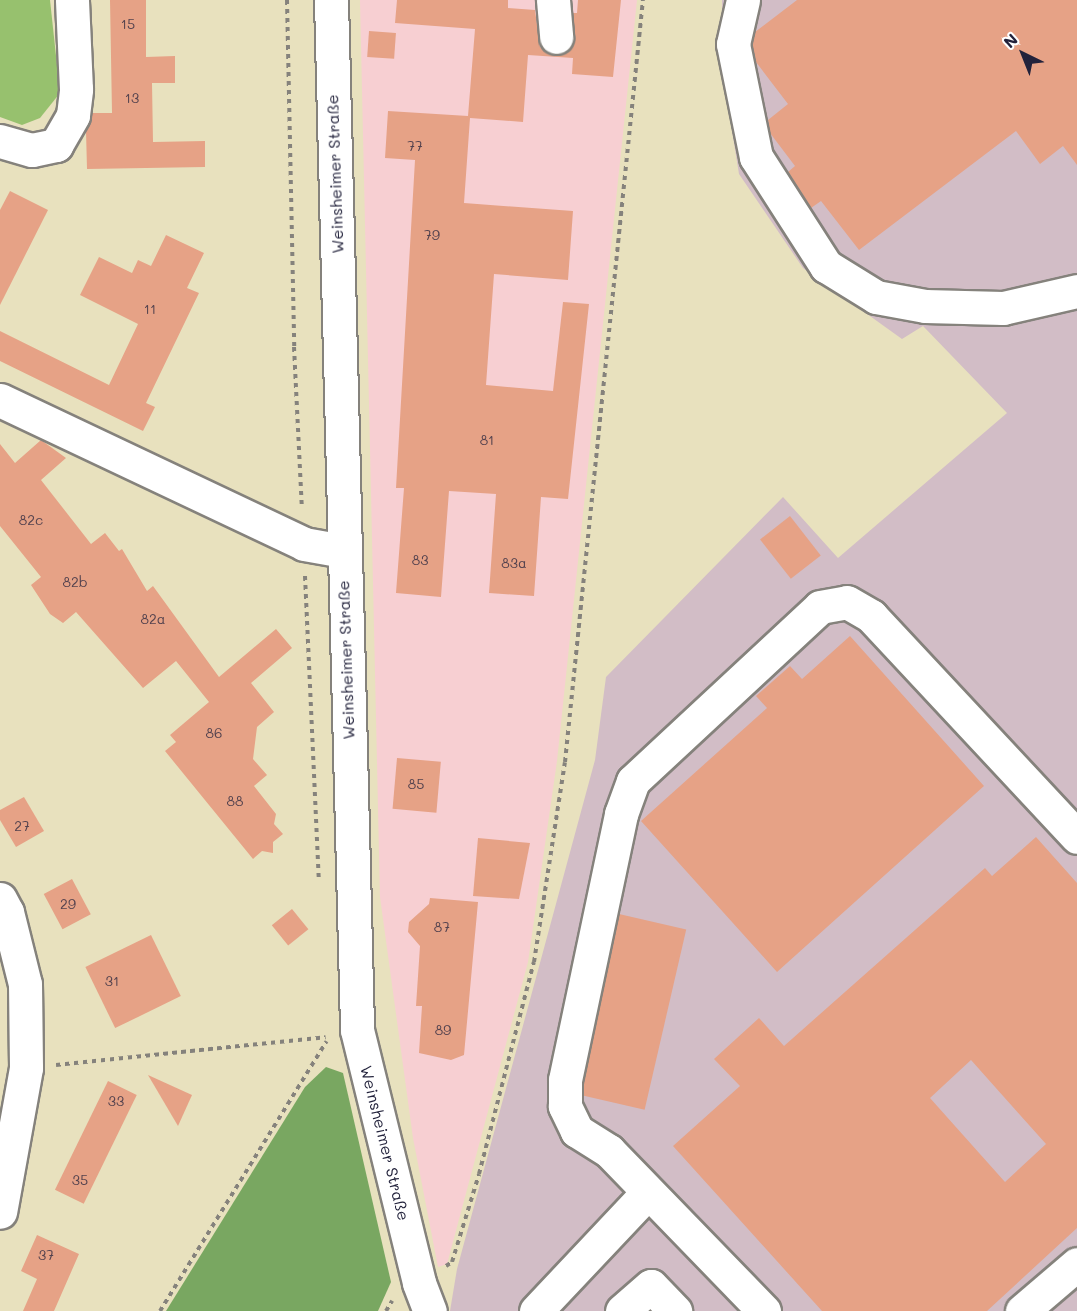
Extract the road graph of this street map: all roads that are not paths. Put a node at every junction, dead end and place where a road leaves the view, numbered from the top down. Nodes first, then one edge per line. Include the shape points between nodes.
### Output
1 (72, 0) edge
2 (331, 0) edge
3 (552, 0) edge
4 (743, 0) edge
5 (556, 37) dead end
6 (0, 141) edge
7 (1077, 291) edge
8 (0, 400) edge
9 (343, 551) junction
10 (1077, 837) edge
11 (0, 899) edge
12 (648, 1192) junction
13 (0, 1212) edge
14 (1077, 1264) edge
15 (430, 1311) edge
16 (536, 1311) edge
17 (622, 1311) edge
18 (675, 1311) edge
19 (764, 1311) edge
20 (1022, 1311) edge

1 - 6 main road via 76,89 73,115 56,145 32,150
2 - 9 main road, Weinsheimer Straße
3 - 5 main road
4 - 7 main road via 733,44 756,157 826,266 876,297 925,306 1003,308
8 - 9 main road via 304,544
9 - 15 main road, Weinsheimer Straße via 357,1030 419,1283
10 - 12 main road via 871,616 847,602 820,607 633,781 621,814 565,1080 565,1106 577,1131 609,1151
11 - 13 main road via 26,984 26,1068
12 - 16 main road
12 - 19 main road
14 - 20 main road
17 - 18 main road via 651,1286

